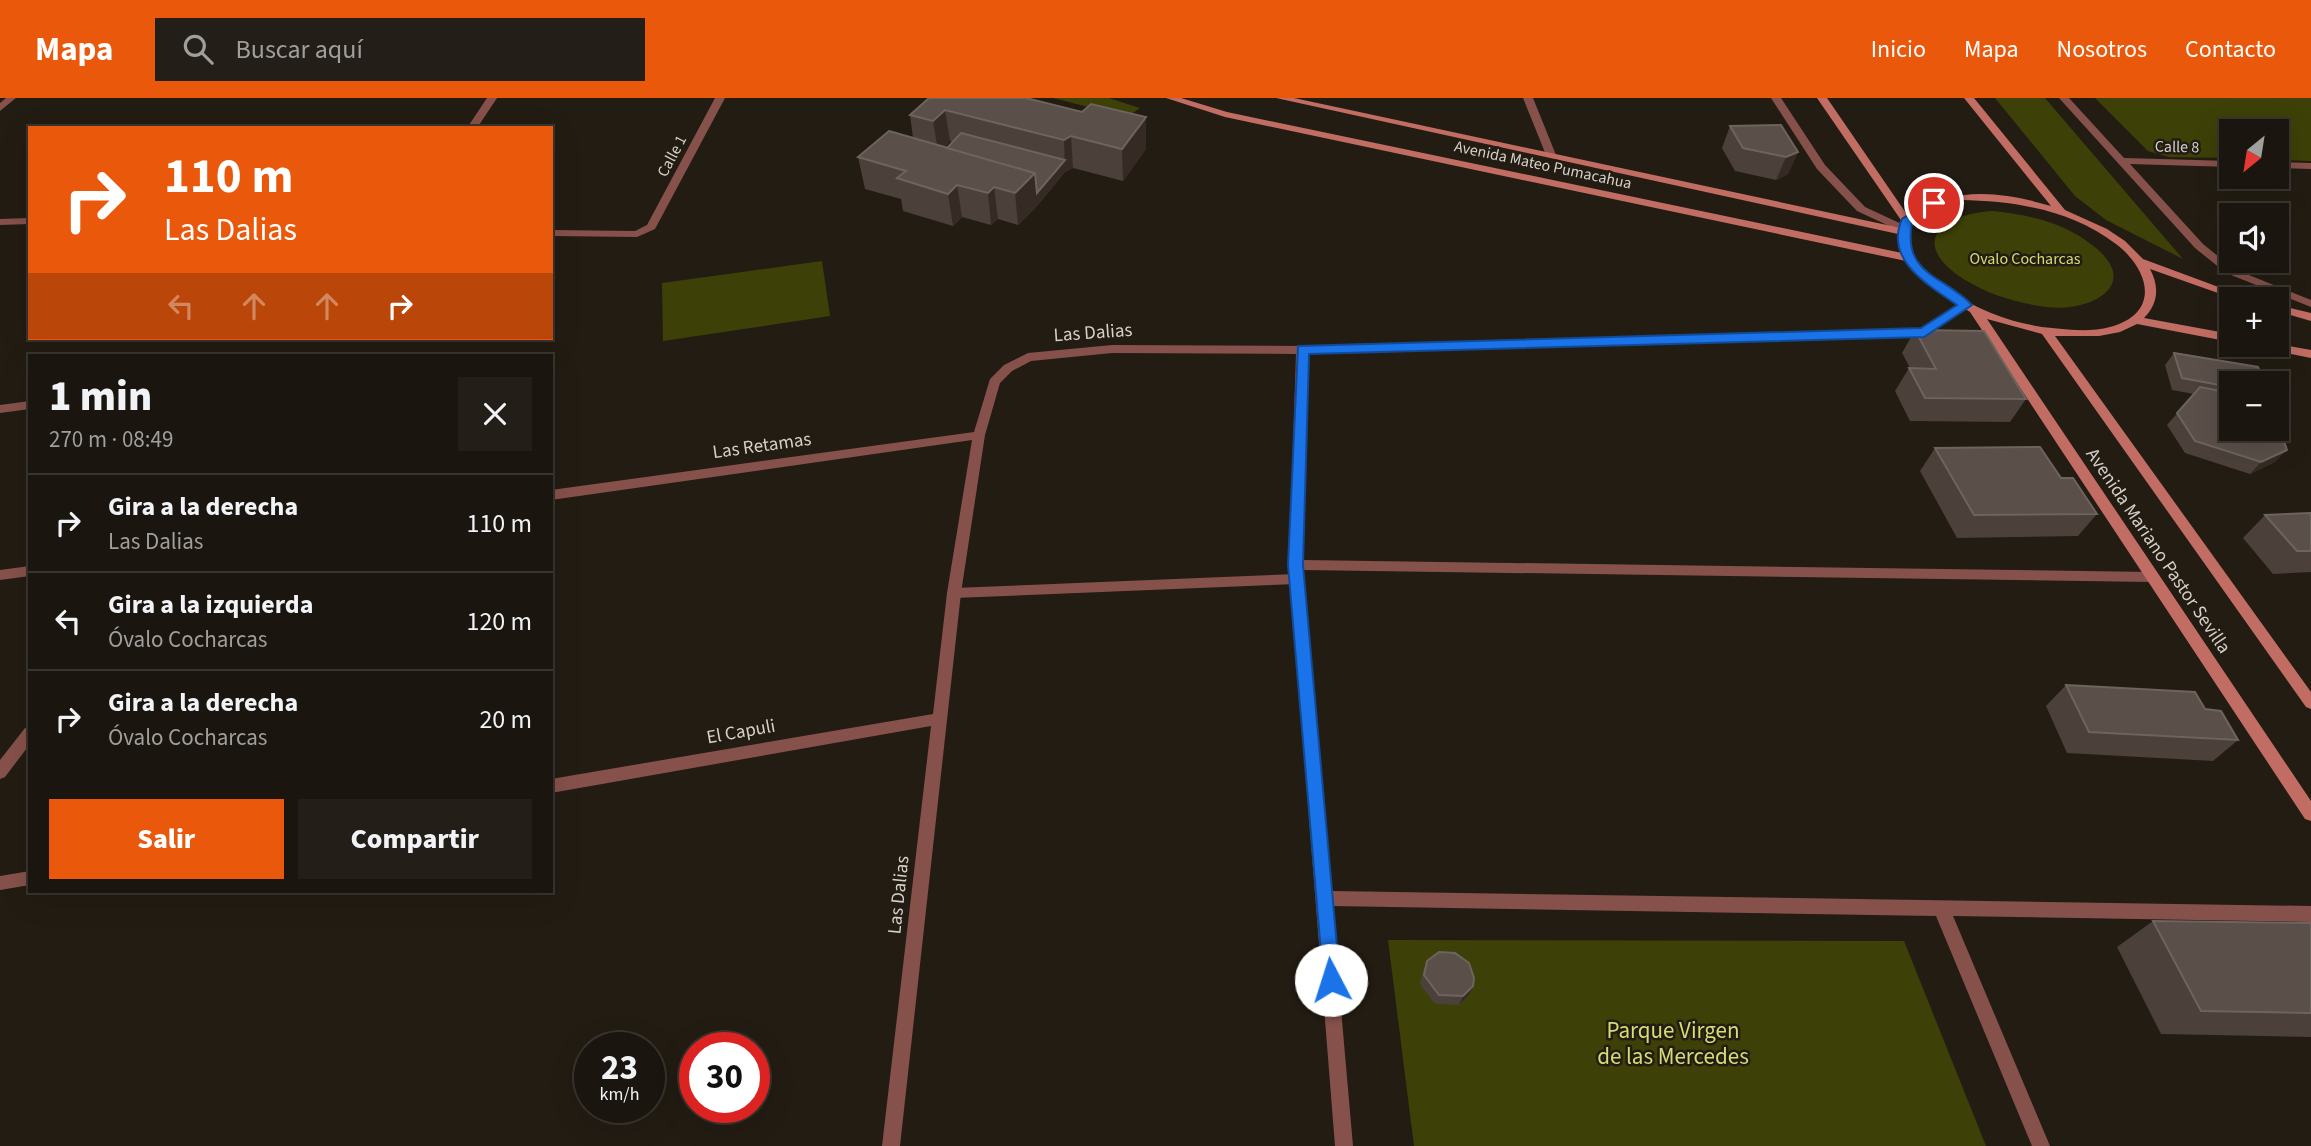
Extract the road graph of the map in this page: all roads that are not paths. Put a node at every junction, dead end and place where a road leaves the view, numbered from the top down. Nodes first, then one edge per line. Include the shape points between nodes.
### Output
1 (11, 98) edge
2 (492, 98) edge
3 (720, 98) edge
4 (1171, 98) edge
5 (1281, 98) edge
6 (1528, 98) edge
7 (1776, 98) edge
8 (1822, 98) edge
9 (1969, 98) edge
10 (2064, 98) edge
11 (0, 108) edge
12 (473, 126) edge
13 (1551, 155) junction
14 (2121, 161) junction
15 (2219, 164) edge
16 (2289, 165) edge
17 (2311, 166) edge
18 (2061, 211) junction
19 (28, 221) edge
20 (0, 222) edge
21 (1905, 227) junction
22 (553, 233) edge
23 (1909, 258) junction
24 (2141, 262) junction
25 (2219, 290) edge
26 (2311, 304) edge
27 (1970, 307) junction
28 (2289, 311) edge
29 (2311, 317) edge
30 (2137, 320) junction
31 (2046, 331) junction
32 (2219, 336) edge
33 (1302, 349) junction
34 (2289, 350) edge
35 (2311, 354) edge
36 (28, 405) edge
37 (0, 409) edge
38 (979, 435) junction
39 (553, 495) edge
40 (28, 570) edge
41 (1296, 572) junction
42 (0, 575) edge
43 (2152, 577) junction
44 (954, 593) junction
45 (2311, 703) edge
46 (938, 719) junction
47 (28, 735) edge
48 (0, 772) edge
49 (553, 786) edge
50 (2311, 814) edge
51 (28, 878) edge
52 (0, 883) edge
53 (1324, 898) junction
54 (1941, 907) junction
55 (2311, 914) edge
56 (891, 1146) edge
57 (1344, 1146) edge
58 (2041, 1146) edge

1 - 11 street
2 - 12 street
3 - 22 street, Calle 1 via 651,228 628,235
4 - 23 main road, Avenida Mateo Pumacahua via 1225,114
5 - 13 main road, Avenida Mateo Pumacahua
6 - 13 street
7 - 21 street via 1821,167 1861,209
8 - 21 main road
9 - 18 main road
10 - 14 street
13 - 21 main road, Avenida Mateo Pumacahua
14 - 15 street, Calle 8
14 - 26 street via 2199,246 2230,271
16 - 17 street
18 - 21 main road via 2027,202 1960,197 1934,203
18 - 24 main road via 2093,225
19 - 20 street
21 - 23 main road via 1902,240
23 - 27 main road via 1923,276
24 - 25 main road
24 - 30 main road via 2152,283 2151,303
27 - 31 main road via 2009,323
27 - 33 street, Las Dalias via 1924,332
27 - 43 main road, Avenida Mariano Pastor Sevilla
28 - 29 main road
30 - 31 main road via 2083,334
30 - 32 main road
31 - 45 main road, Avenida Mariano Pastor Sevilla
33 - 38 street, Las Dalias via 1112,349 1028,357 994,382
33 - 41 street
34 - 35 main road
36 - 37 street
38 - 39 street, Las Retamas
38 - 44 street, Las Dalias
40 - 42 street
41 - 43 street
41 - 44 street
41 - 53 street
43 - 50 main road, Avenida Mariano Pastor Sevilla
44 - 46 street, Las Dalias
46 - 49 street, El Capuli
46 - 56 street, Las Dalias
47 - 48 street
51 - 52 street
53 - 54 street
53 - 57 street
54 - 55 street
54 - 58 street

